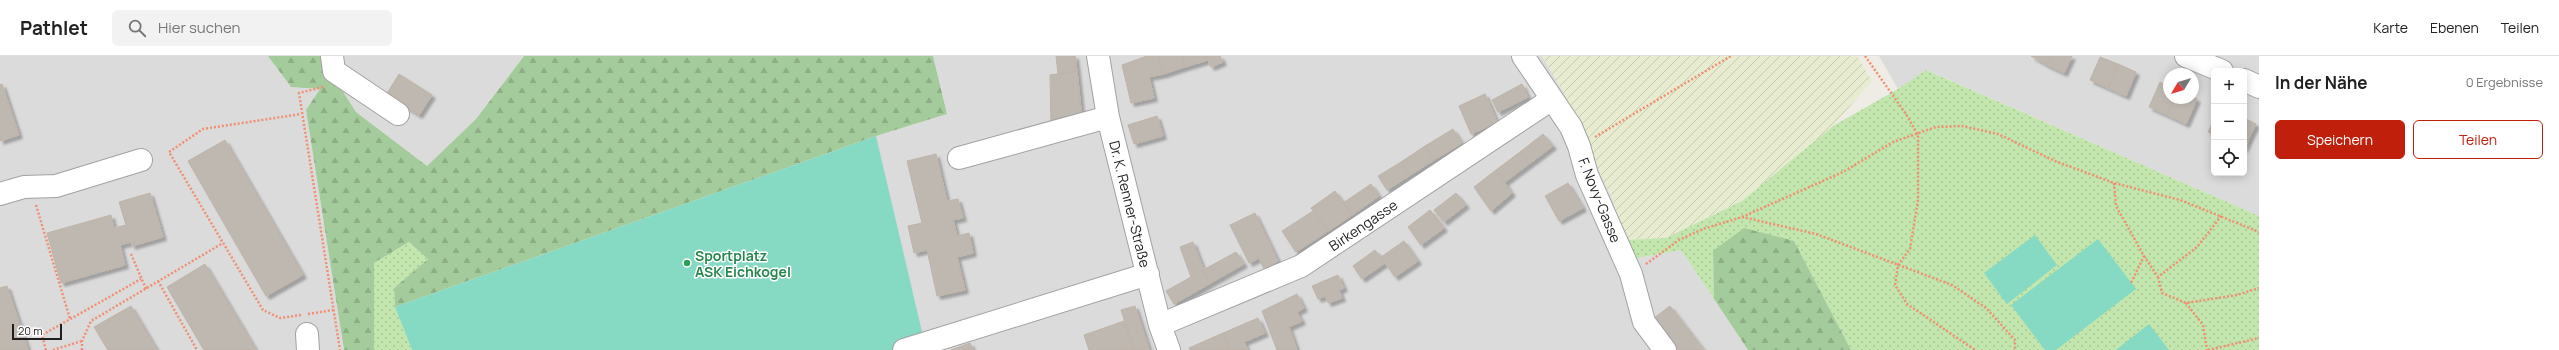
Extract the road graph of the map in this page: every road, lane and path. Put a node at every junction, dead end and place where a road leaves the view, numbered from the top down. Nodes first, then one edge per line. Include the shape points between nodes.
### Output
1 (1098, 56) edge
2 (1523, 56) edge
3 (1731, 56) edge
4 (1865, 56) edge
5 (2186, 56) edge
6 (333, 64) edge
7 (2215, 68) edge
8 (2247, 81) edge
9 (2259, 86) edge
10 (1552, 99) junction
11 (301, 114) junction
12 (398, 114) dead end
13 (1108, 117) junction
14 (1918, 135) junction
15 (1579, 146) junction
16 (959, 158) dead end
17 (141, 160) dead end
18 (2114, 183) junction
19 (30, 187) junction
20 (0, 194) edge
21 (2222, 216) junction
22 (1742, 217) junction
23 (2259, 232) edge
24 (223, 243) junction
25 (131, 254) dead end
26 (2144, 256) junction
27 (1654, 258) dead end
28 (1898, 265) junction
29 (1148, 274) junction
30 (2158, 277) junction
31 (141, 279) junction
32 (158, 281) junction
33 (2131, 283) dead end
34 (2259, 288) edge
35 (146, 289) junction
36 (2186, 303) junction
37 (333, 310) junction
38 (70, 319) junction
39 (1160, 325) junction
40 (2259, 338) edge
41 (82, 341) junction
42 (46, 350) edge
43 (53, 350) edge
44 (82, 350) edge
45 (197, 350) edge
46 (340, 350) edge
47 (904, 350) edge
48 (1169, 350) edge
49 (1665, 350) edge
50 (1975, 350) edge
51 (2015, 350) edge
52 (2208, 350) edge

1 - 13 street, Dr. K. Renner-Straße
2 - 10 street, F. Novy-Gasse
3 - 15 path
4 - 14 path
5 - 7 street
6 - 11 path via 329,84 320,89 299,92
6 - 12 street
8 - 9 street
10 - 15 street, F. Novy-Gasse via 1571,127
10 - 39 street, Birkengasse via 1301,266
11 - 24 path via 203,129 169,152
11 - 37 path
13 - 16 street
13 - 29 street, Dr. K. Renner-Straße
14 - 18 path via 1936,127 1962,126 1998,134 2055,161
14 - 22 path via 1892,142 1843,172
14 - 28 path via 1918,200 1910,249
15 - 49 street, F. Novy-Gasse via 1587,175 1630,274 1644,322
17 - 19 street via 56,186
18 - 21 path via 2180,200
18 - 26 path via 2116,206
19 - 20 street
19 - 38 path
21 - 23 path
21 - 30 path via 2197,247
22 - 27 path via 1703,229 1679,240
22 - 28 path via 1816,234
24 - 32 path
24 - 37 path via 263,310 280,318
25 - 31 path
26 - 30 path
26 - 33 path
28 - 50 path via 1895,284 1907,304
28 - 51 path via 1952,285 1986,308 2015,340
29 - 39 street, Dr. K. Renner-Straße
29 - 47 street
30 - 36 path via 2162,293
31 - 35 path
31 - 38 path
32 - 35 path
32 - 45 path
34 - 36 path via 2237,295
35 - 41 path via 91,321
36 - 52 path via 2203,325
37 - 46 path
38 - 42 path via 42,335
39 - 48 street, Dr. K. Renner-Straße
40 - 52 path
41 - 43 path
41 - 44 path

